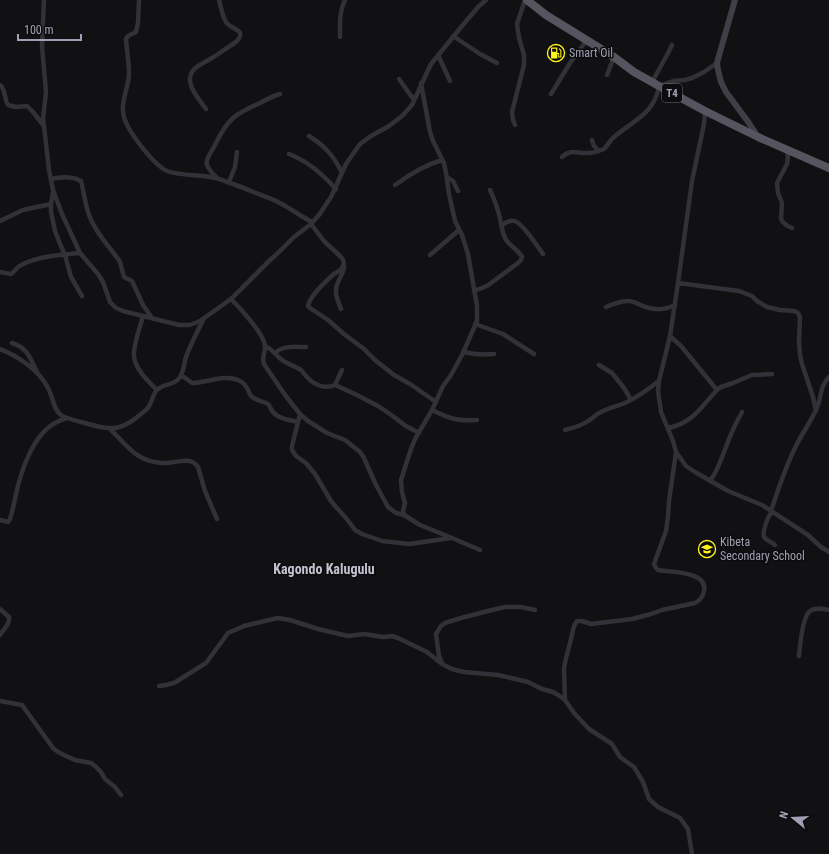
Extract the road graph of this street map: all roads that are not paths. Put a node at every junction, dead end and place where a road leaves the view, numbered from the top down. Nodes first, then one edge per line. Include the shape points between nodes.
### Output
1 (44, 0) edge
2 (139, 0) edge
3 (219, 0) edge
4 (345, 0) edge
5 (486, 0) edge
6 (527, 0) edge
7 (733, 1) edge
8 (453, 36) junction
9 (340, 37) dead end
10 (586, 41) junction
11 (672, 45) dead end
12 (438, 56) junction
13 (614, 57) junction
14 (497, 63) dead end
15 (717, 63) junction
16 (607, 76) dead end
17 (399, 79) dead end
18 (450, 81) dead end
19 (421, 83) junction
20 (0, 84) edge
21 (655, 84) junction
22 (280, 94) dead end
23 (551, 94) dead end
24 (414, 100) junction
25 (206, 109) dead end
26 (705, 111) junction
27 (514, 124) dead end
28 (44, 126) junction
29 (309, 136) dead end
30 (758, 137) junction
31 (592, 140) dead end
32 (599, 150) junction
33 (787, 150) junction
34 (237, 152) dead end
35 (289, 154) dead end
36 (562, 157) dead end
37 (442, 160) junction
38 (829, 168) edge
39 (342, 173) junction
40 (447, 177) junction
41 (51, 179) junction
42 (218, 179) junction
43 (229, 182) junction
44 (395, 185) dead end
45 (336, 189) junction
46 (53, 190) junction
47 (490, 190) dead end
48 (458, 191) dead end
49 (51, 204) junction
50 (0, 221) edge
51 (311, 223) junction
52 (502, 225) junction
53 (792, 228) dead end
54 (459, 230) junction
55 (80, 253) junction
56 (543, 254) dead end
57 (65, 255) junction
58 (430, 255) dead end
59 (344, 264) junction
60 (0, 272) edge
61 (678, 283) junction
62 (474, 291) junction
63 (82, 296) dead end
64 (231, 299) junction
65 (675, 305) junction
66 (606, 307) dead end
67 (341, 309) dead end
68 (143, 316) junction
69 (152, 318) junction
70 (204, 318) junction
71 (475, 324) junction
72 (670, 336) junction
73 (12, 343) dead end
74 (265, 346) junction
75 (306, 347) dead end
76 (0, 349) edge
77 (464, 352) junction
78 (275, 353) junction
79 (494, 354) dead end
80 (534, 354) dead end
81 (599, 365) dead end
82 (342, 370) dead end
83 (38, 373) junction
84 (772, 374) dead end
85 (181, 375) junction
86 (829, 377) edge
87 (659, 381) junction
88 (335, 385) junction
89 (157, 390) junction
90 (717, 390) junction
91 (631, 400) junction
92 (436, 402) junction
93 (432, 410) junction
94 (816, 411) junction
95 (742, 412) dead end
96 (300, 414) junction
97 (66, 418) junction
98 (477, 420) dead end
99 (298, 422) junction
100 (109, 428) junction
101 (668, 428) junction
102 (565, 430) dead end
103 (419, 433) junction
104 (676, 452) junction
105 (710, 481) junction
106 (771, 511) junction
107 (404, 515) junction
108 (217, 519) dead end
109 (0, 520) edge
110 (452, 538) junction
111 (776, 545) dead end
112 (480, 550) dead end
113 (829, 552) edge
114 (0, 609) edge
115 (535, 610) dead end
116 (829, 610) edge
117 (0, 635) edge
118 (798, 656) dead end
119 (442, 664) junction
120 (159, 686) dead end
121 (565, 700) junction
122 (0, 701) edge
123 (121, 794) dead end
124 (692, 854) edge

1 - 28 street
2 - 42 street via 136,32 126,39 128,75 123,110 128,128 153,160 167,171
3 - 25 street via 225,21 240,34 236,42 197,66 190,78 192,88
4 - 9 street via 340,13
5 - 8 street
6 - 10 highway, T4
6 - 27 street via 517,24 524,65 512,112
7 - 15 main road
8 - 12 street
8 - 14 street
10 - 13 highway, T4
10 - 23 street
11 - 21 street
12 - 18 street
12 - 19 street
13 - 16 street
13 - 21 highway, T4
15 - 21 street via 692,78
15 - 30 main road via 723,87
17 - 24 street
19 - 24 street
19 - 37 street via 430,132
20 - 28 street via 4,88 8,105 27,106
21 - 26 highway, T4
21 - 32 street via 658,94 648,111 612,138 606,148
22 - 42 street via 239,112 226,125 207,162 208,168
24 - 39 street via 402,116 360,144
26 - 30 highway, T4
26 - 61 street
28 - 41 street
29 - 39 street via 324,146
30 - 33 highway, T4
31 - 32 street
32 - 36 street via 588,153 569,152
33 - 38 highway, T4
33 - 53 street via 787,164 777,188 782,203 782,221
34 - 43 street
35 - 45 street via 313,167
37 - 40 street
37 - 44 street via 418,170
39 - 45 street
40 - 48 street via 453,181
40 - 54 street
41 - 46 street
41 - 69 street via 75,178 81,181 89,217 118,259 124,277 132,281
42 - 43 street
43 - 51 street via 278,202
45 - 51 street
46 - 49 street
46 - 55 street
47 - 52 street
49 - 50 street via 23,210
49 - 57 street via 55,231
51 - 59 street via 324,241 341,257
51 - 64 street
52 - 56 street via 511,221 519,224
52 - 62 street via 506,239 520,254 521,260 487,286
54 - 58 street
54 - 62 street via 468,254
55 - 57 street
55 - 68 street via 98,274 110,302 116,308
57 - 60 street via 39,259 17,268 12,274
57 - 63 street via 71,277
59 - 67 street via 335,293
59 - 92 street via 318,291 308,306 394,375
61 - 65 street
61 - 94 street via 739,292 752,296 767,307 794,310 798,313 800,355
62 - 71 street via 477,320
64 - 70 street
64 - 74 street via 247,316
65 - 66 street via 659,310 629,301
65 - 72 street
68 - 69 street
68 - 89 street via 134,357 142,374
69 - 70 street via 190,325
70 - 85 street via 186,357
71 - 77 street
71 - 80 street via 503,334
72 - 87 street
72 - 90 street
73 - 83 street via 25,350
74 - 78 street
74 - 96 street via 264,364
75 - 78 street via 284,348
76 - 83 street via 12,354
77 - 79 street via 482,356
77 - 92 street
78 - 88 street via 302,371 313,382 328,387
81 - 91 street via 612,373
82 - 88 street
83 - 97 street via 49,389 58,411
84 - 90 street via 752,375
85 - 89 street via 178,380
85 - 99 street via 192,383 221,378 238,380 255,399 268,405 273,413 286,420
86 - 94 street via 824,382
87 - 91 street
87 - 101 street via 661,412
88 - 103 street via 378,406
89 - 100 street via 150,405 142,414 124,426
90 - 101 street via 692,418
91 - 102 street via 600,412 582,425
92 - 93 street
93 - 98 street via 451,418
93 - 103 street
94 - 106 street via 790,458
95 - 105 street via 715,475
96 - 99 street
96 - 107 street via 317,428 344,440 360,452 388,507
97 - 100 street
97 - 109 street via 50,426 33,447 20,480 10,518 8,522
99 - 110 street via 292,450 312,470 331,501 355,530 382,541 401,544
100 - 108 street via 135,455 142,458 163,464 190,461 196,464
101 - 104 street
103 - 107 street via 401,480 405,502
104 - 105 street via 690,468
104 - 121 street via 666,531 654,566 658,570 684,573 698,578 704,586 703,595 695,603 632,619 591,624 577,621 564,668
105 - 106 street
106 - 111 street via 766,521 764,536
106 - 113 street
107 - 110 street via 420,525
110 - 112 street
114 - 117 street via 9,620
115 - 119 street via 505,607 445,623 436,634
116 - 118 street via 810,610 803,625
119 - 120 street via 428,652 392,636 348,636 278,618 244,626 228,633 206,663 174,683
119 - 121 street via 464,672 492,674 528,682
121 - 124 street via 589,729 609,741 620,757 634,767 649,799 658,807 680,818 688,829
122 - 123 street via 22,706 53,748 75,760 95,766

